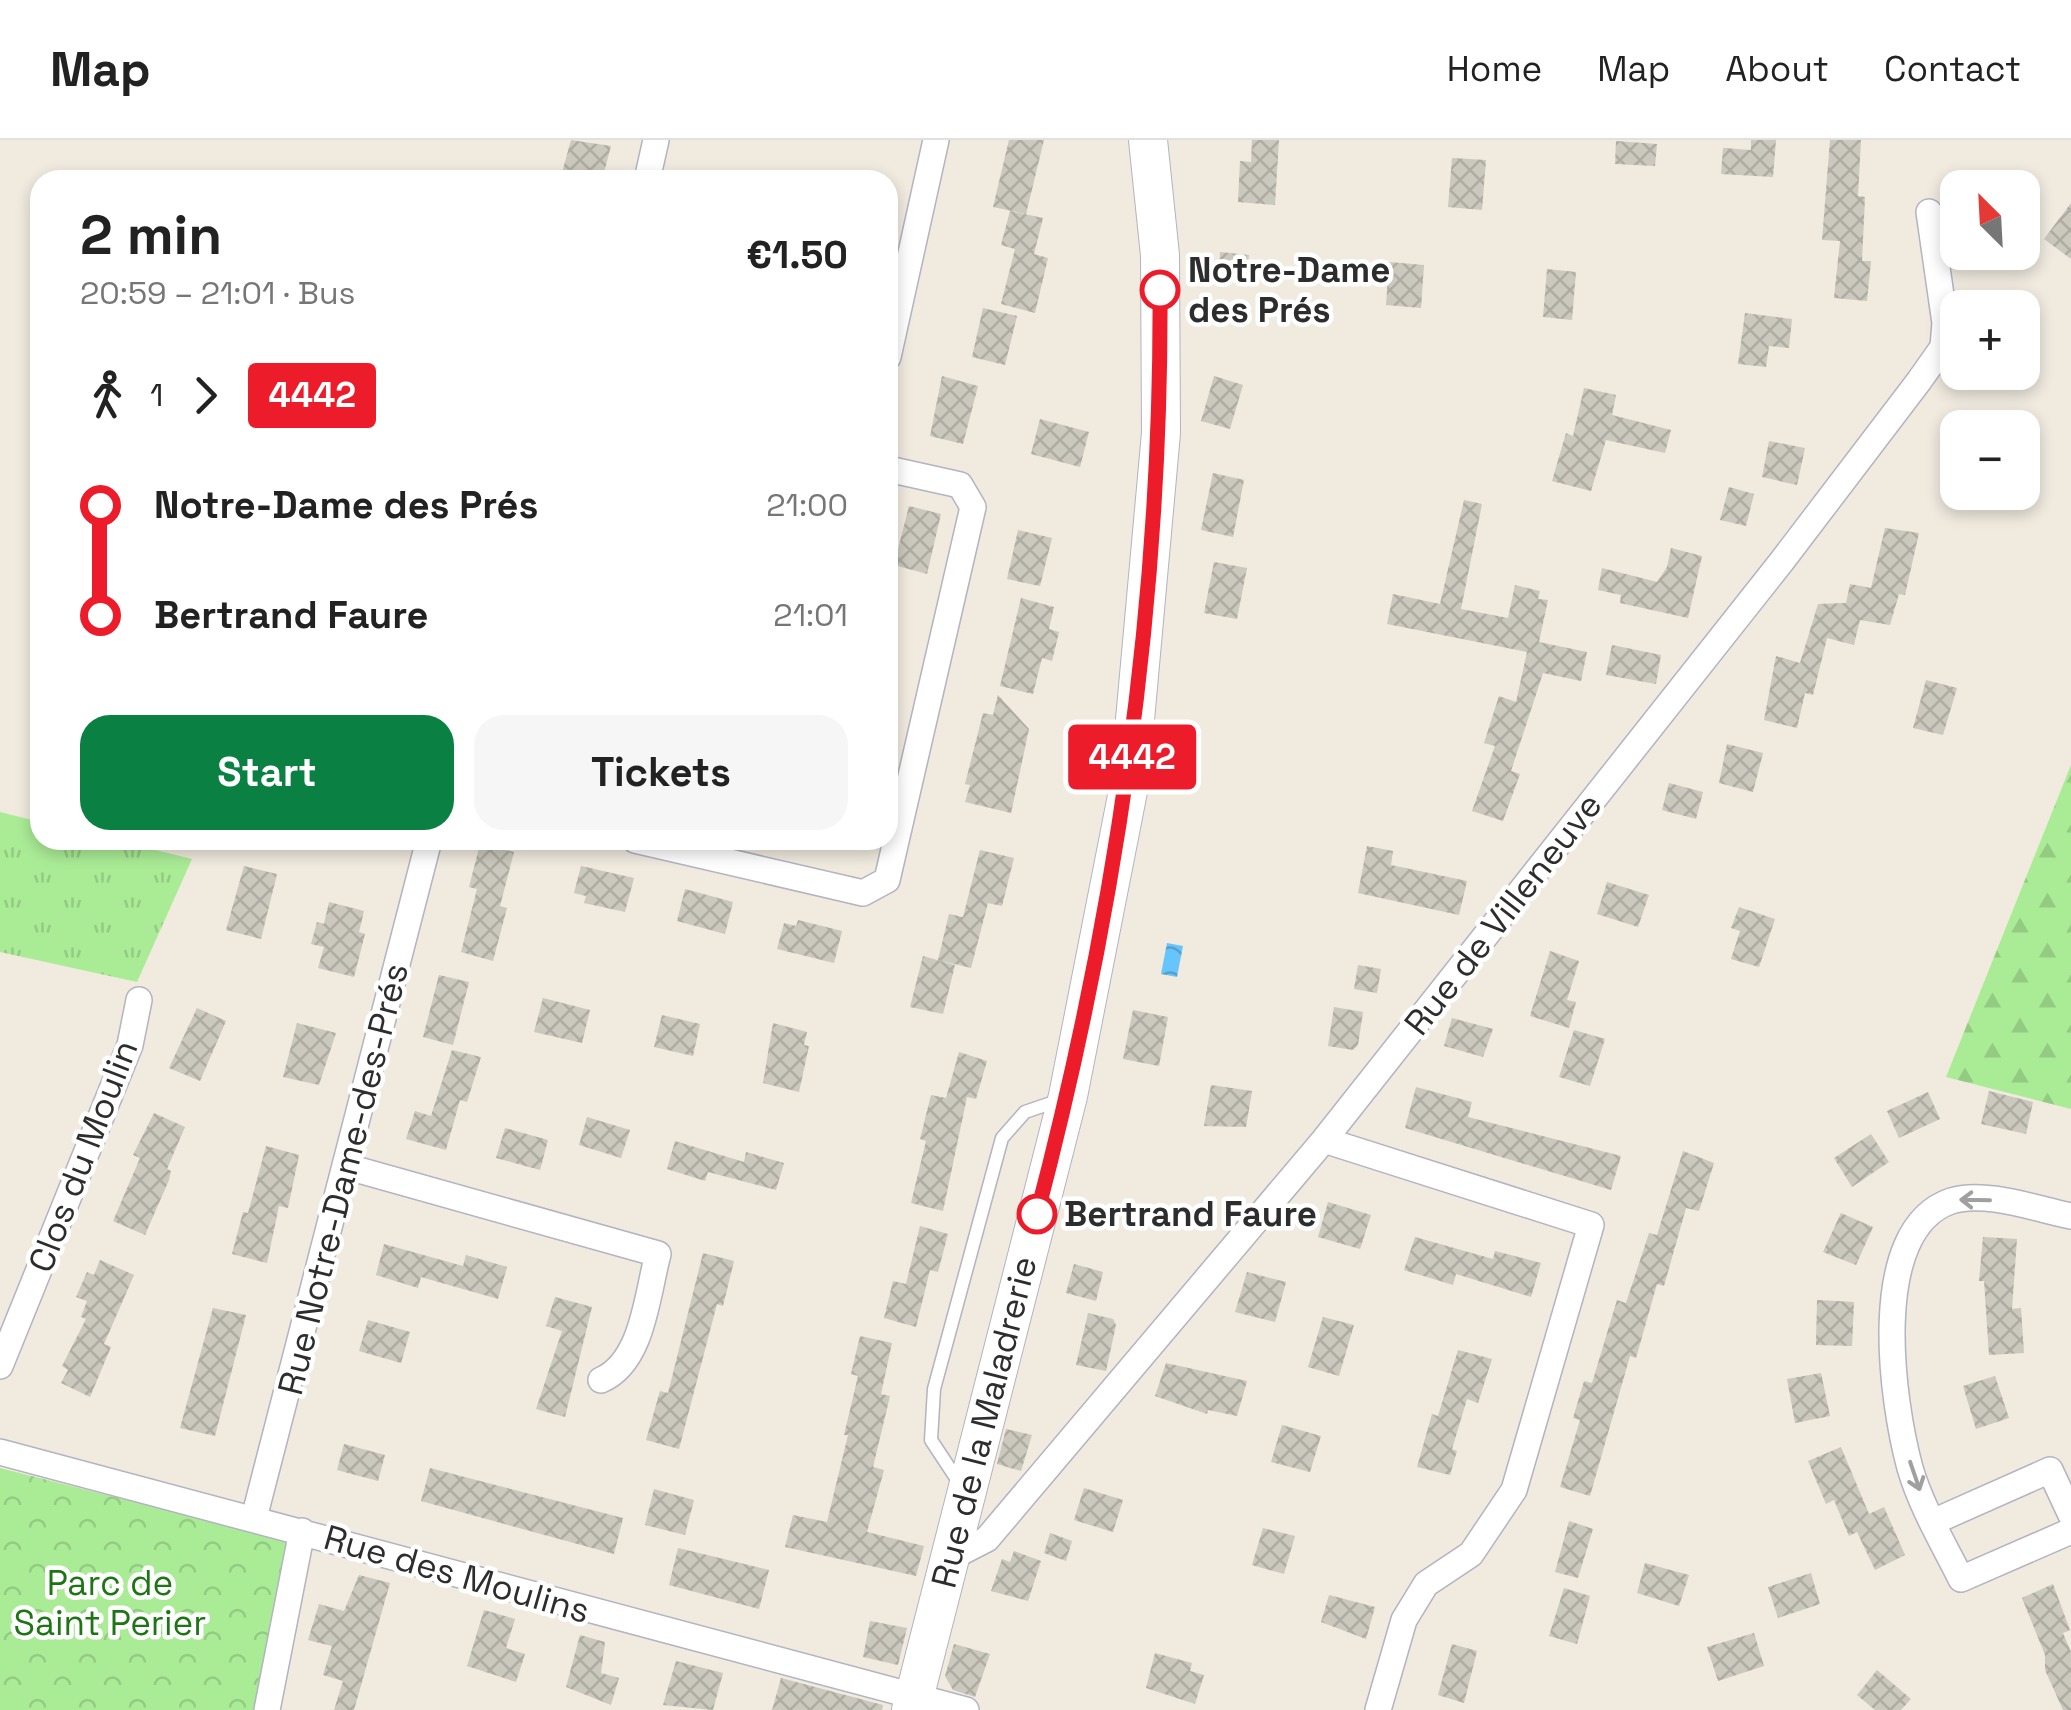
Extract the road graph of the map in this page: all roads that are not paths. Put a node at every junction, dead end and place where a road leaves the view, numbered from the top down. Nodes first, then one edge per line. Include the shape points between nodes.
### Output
1 (656, 140) edge
2 (936, 140) edge
3 (1148, 140) edge
4 (649, 170) edge
5 (1930, 212) dead end
6 (898, 312) edge
7 (898, 472) edge
8 (898, 832) edge
9 (426, 850) edge
10 (678, 850) edge
11 (894, 850) edge
12 (139, 1000) dead end
13 (1068, 1096) junction
14 (1324, 1140) junction
15 (348, 1167) junction
16 (2071, 1216) edge
17 (0, 1366) edge
18 (601, 1380) dead end
19 (0, 1452) edge
20 (964, 1490) junction
21 (2071, 1515) edge
22 (254, 1518) junction
23 (1933, 1522) junction
24 (302, 1531) junction
25 (2071, 1531) edge
26 (948, 1559) junction
27 (913, 1702) edge
28 (267, 1710) edge
29 (966, 1710) edge
30 (1378, 1710) edge

1 - 4 street
2 - 6 street
3 - 13 main road, Rue de la Maladrerie via 1160,255 1156,523 1129,786
5 - 14 street, Rue de Villeneuve via 1943,346 1782,561
7 - 8 street via 960,485 973,507
9 - 15 street, Rue Notre-Dame-des-Prés
10 - 11 street via 863,893 887,880
12 - 17 street, Clos du Moulin via 130,1045
13 - 20 main road, Rue de la Maladrerie
13 - 20 lane via 1025,1112 1002,1138 934,1389 931,1440
14 - 26 street, Rue de Villeneuve via 987,1538
14 - 30 street via 1591,1225 1514,1490 1471,1554 1426,1584 1404,1620
15 - 18 street via 658,1254 633,1349 617,1373
15 - 22 street, Rue Notre-Dame-des-Prés
16 -> 23 street via 1991,1200 1954,1200 1927,1212 1907,1244 1899,1265 1894,1360 1911,1471
19 - 22 street, Rue des Moulins
20 - 26 main road, Rue de la Maladrerie
21 - 23 street via 2050,1470
22 - 24 street, Rue des Moulins
23 - 25 street via 1961,1579
24 - 27 street, Rue des Moulins
24 - 28 street
26 - 27 main road, Rue de la Maladrerie
27 - 29 street, Rue des Moulins

